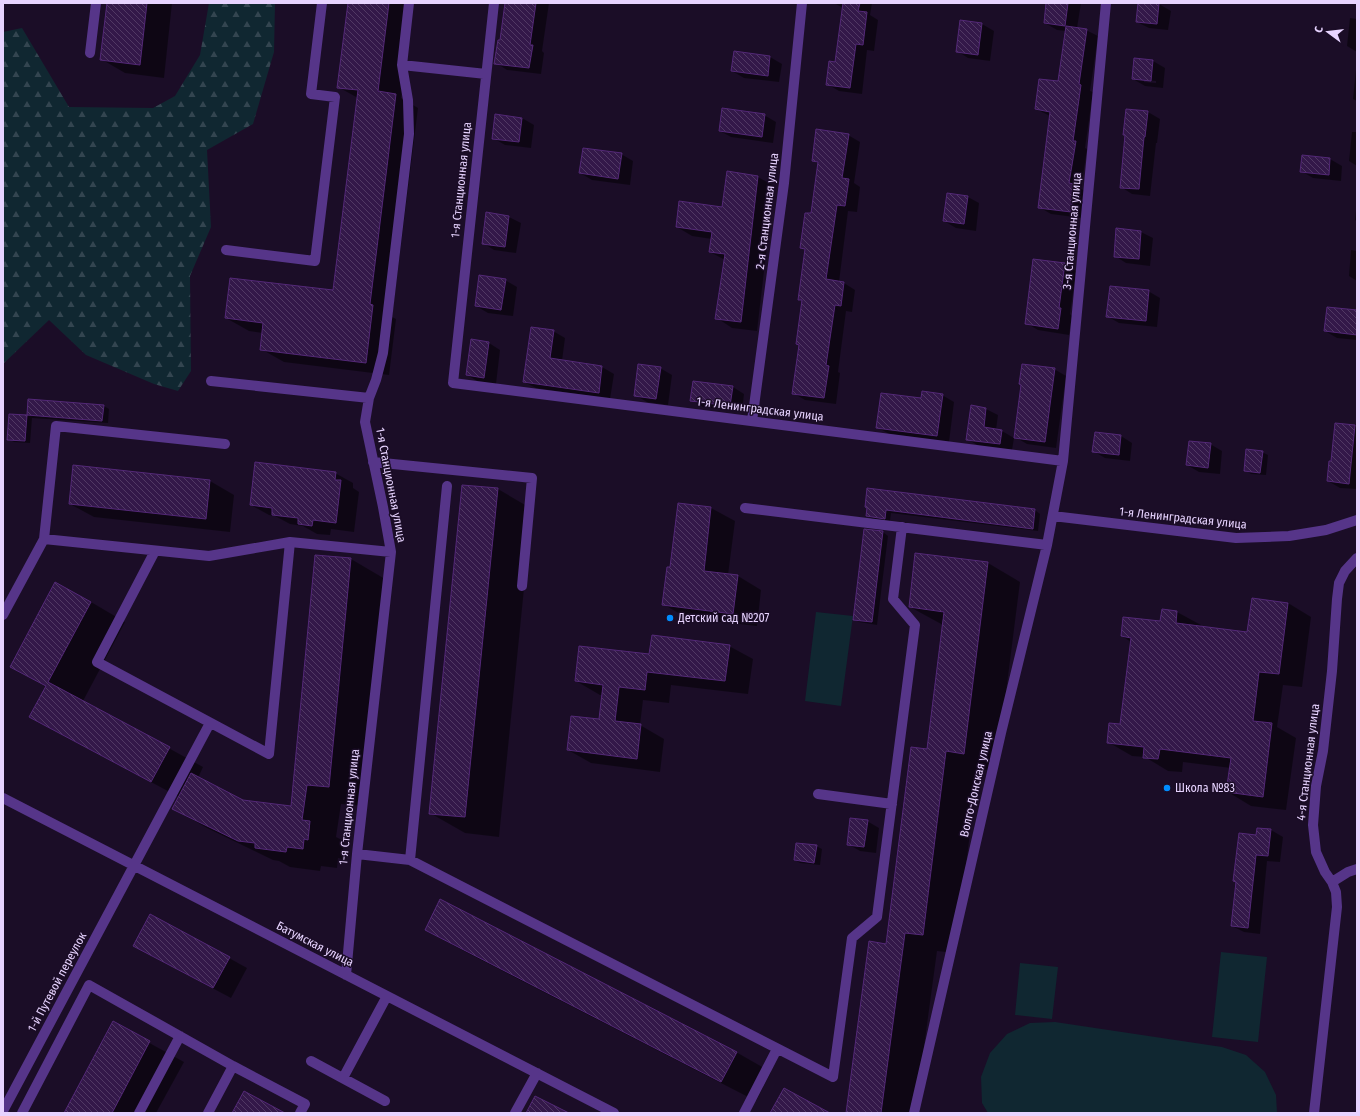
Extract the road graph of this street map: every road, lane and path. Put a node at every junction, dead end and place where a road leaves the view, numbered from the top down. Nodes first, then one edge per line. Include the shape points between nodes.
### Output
1 (96, 3) edge
2 (322, 3) edge
3 (409, 3) edge
4 (494, 3) edge
5 (802, 3) edge
6 (1106, 3) edge
7 (90, 52) dead end
8 (402, 65) junction
9 (486, 74) junction
10 (226, 250) dead end
11 (211, 380) dead end
12 (453, 383) joint
13 (369, 398) junction
14 (752, 421) junction
15 (225, 444) dead end
16 (1063, 461) junction
17 (373, 462) junction
18 (447, 486) dead end
19 (745, 508) dead end
20 (1053, 516) junction
21 (1357, 520) edge
22 (902, 527) junction
23 (44, 538) junction
24 (290, 542) junction
25 (1047, 545) junction
26 (155, 551) junction
27 (391, 552) junction
28 (1357, 558) edge
29 (522, 586) dead end
30 (3, 615) edge
31 (210, 723) junction
32 (818, 794) dead end
33 (3, 798) edge
34 (892, 804) junction
35 (357, 854) junction
36 (410, 860) junction
37 (134, 865) junction
38 (1357, 869) edge
39 (1332, 882) junction
40 (346, 975) junction
41 (387, 996) junction
42 (180, 1036) junction
43 (777, 1049) junction
44 (311, 1061) dead end
45 (233, 1066) junction
46 (537, 1073) junction
47 (343, 1078) junction
48 (385, 1101) dead end
49 (3, 1111) edge
50 (22, 1113) edge
51 (139, 1113) edge
52 (208, 1113) edge
53 (300, 1113) edge
54 (515, 1113) edge
55 (614, 1113) edge
56 (744, 1113) edge
57 (914, 1113) edge
58 (1314, 1113) edge

1 - 7 street
2 - 10 street via 311,94 335,97 315,260
3 - 8 street, 1-я Станционная улица
4 - 9 street, 1-я Станционная улица
5 - 14 street, 2-я Станционная улица via 784,183
6 - 16 street, 3-я Станционная улица
8 - 9 street
8 - 13 street, 1-я Станционная улица via 408,100 409,134 383,353
9 - 12 street, 1-я Станционная улица
11 - 13 street
12 - 14 street, 1-я Ленинградская улица
13 - 17 street, 1-я Станционная улица via 365,422
14 - 16 street, 1-я Ленинградская улица
15 - 23 street via 56,426
16 - 20 street, Волго-Донская улица
17 - 27 street, 1-я Станционная улица
17 - 29 street via 532,478
18 - 36 street
19 - 22 street
20 - 21 street, 1-я Ленинградская улица via 1236,538 1289,536 1326,530
20 - 25 street, Волго-Донская улица
22 - 25 street
22 - 34 street via 893,599 915,625
23 - 26 street
23 - 30 street
24 - 26 street via 209,556
24 - 27 street
24 - 31 street via 269,754
25 - 57 street, Волго-Донская улица
26 - 31 street via 96,662
27 - 35 street, 1-я Станционная улица
28 - 39 street, 4-я Станционная улица via 1345,570 1339,583 1323,751 1316,786 1313,825 1316,852
31 - 37 street, 1-й Путевой переулок
32 - 34 street
33 - 37 street, Батумская улица
34 - 43 street via 877,917 852,938 833,1077
35 - 36 street
35 - 40 street, 1-я Станционная улица
36 - 43 street
37 - 40 street, Батумская улица
37 - 49 street, 1-й Путевой переулок
38 - 39 street
39 - 58 street, 4-я Станционная улица via 1337,906
40 - 41 street, Батумская улица
41 - 46 street, Батумская улица
41 - 47 street
42 - 45 street
42 - 50 street via 89,985
42 - 51 street
43 - 56 street
44 - 47 street
45 - 52 street
45 - 53 street via 305,1104
46 - 54 street
46 - 55 street, Батумская улица
47 - 48 street

